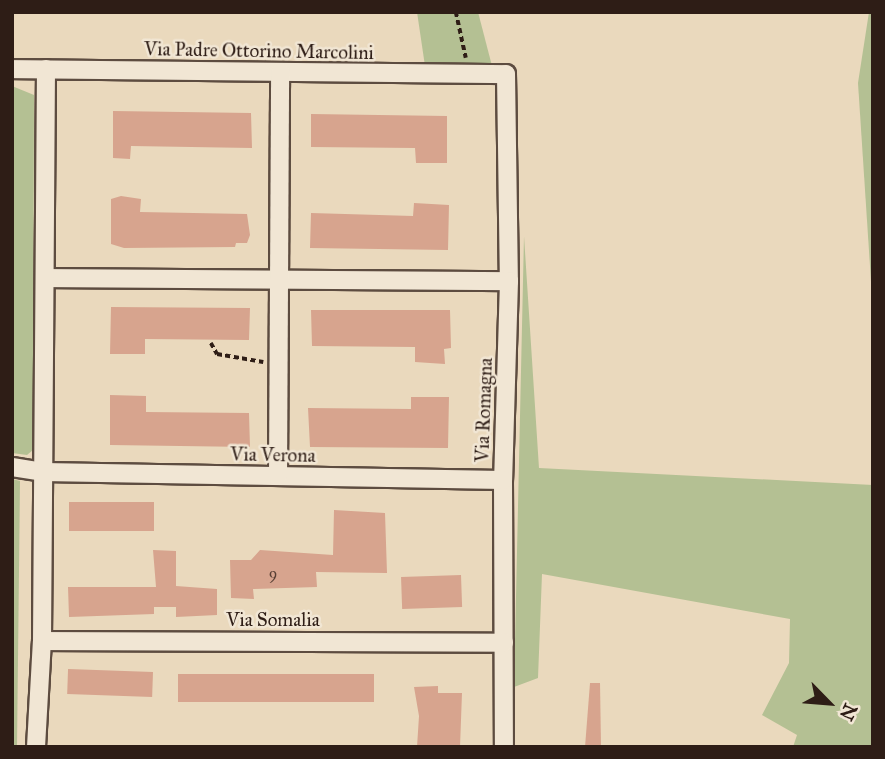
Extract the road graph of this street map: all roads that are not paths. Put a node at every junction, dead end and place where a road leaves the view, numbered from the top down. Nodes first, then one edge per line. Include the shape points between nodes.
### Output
1 (12, 69) edge
2 (46, 69) junction
3 (280, 72) junction
4 (506, 74) joint
5 (47, 278) junction
6 (279, 280) junction
7 (509, 281) junction
8 (12, 467) edge
9 (43, 472) junction
10 (278, 476) junction
11 (503, 480) junction
12 (42, 641) junction
13 (504, 643) junction
14 (36, 747) edge
15 (504, 747) edge

1 - 2 street, Via Padre Ottorino Marcolini
2 - 3 street, Via Padre Ottorino Marcolini
2 - 5 street
3 - 4 street, Via Padre Ottorino Marcolini
3 - 6 street
4 - 7 street, Via Romagna
5 - 6 street
5 - 9 street
6 - 7 street
6 - 10 street
7 - 11 street, Via Romagna
8 - 9 street, Via Verona
9 - 10 street, Via Verona
9 - 12 street
10 - 11 street, Via Verona
11 - 13 street, Via Romagna
12 - 13 street, Via Somalia
12 - 14 street
13 - 15 street, Via Romagna

